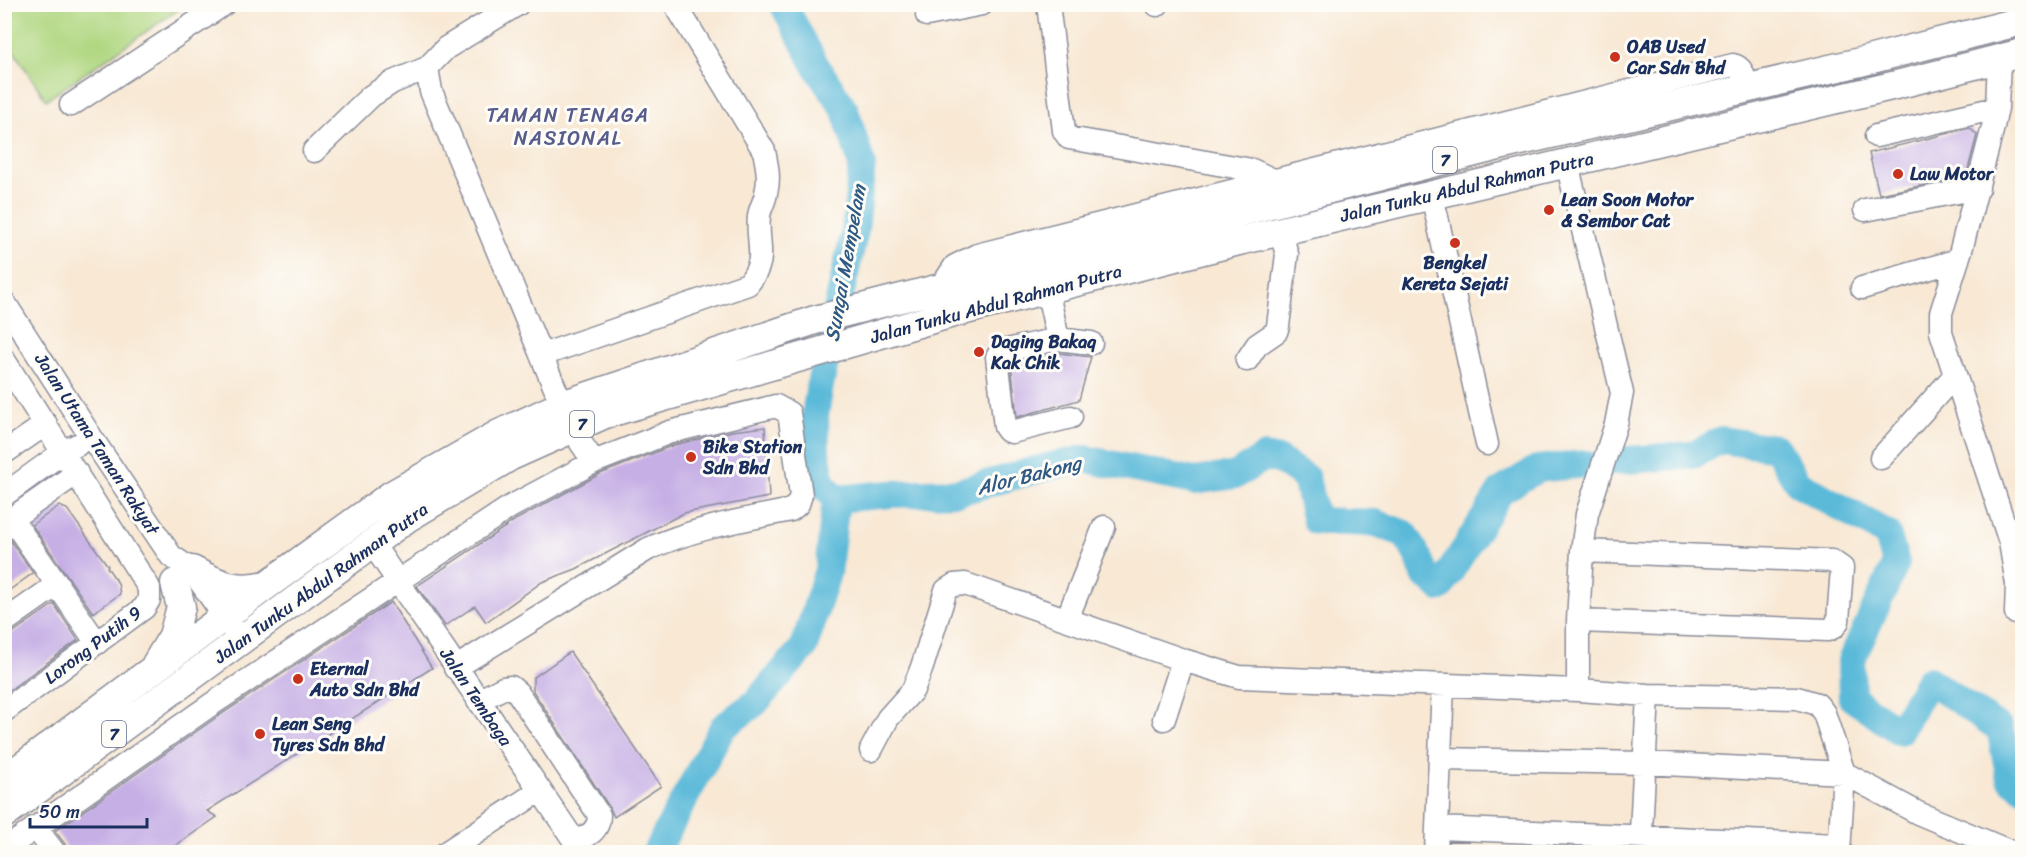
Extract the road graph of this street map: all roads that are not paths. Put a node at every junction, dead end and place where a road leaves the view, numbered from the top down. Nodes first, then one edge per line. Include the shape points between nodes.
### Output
1 (224, 4) edge
2 (518, 4) edge
3 (675, 4) edge
4 (982, 4) edge
5 (1048, 4) edge
6 (927, 15) dead end
7 (2022, 21) edge
8 (2011, 56) edge
9 (427, 68) junction
10 (71, 105) dead end
11 (1997, 108) junction
12 (1876, 136) dead end
13 (314, 151) dead end
14 (1567, 163) junction
15 (1978, 188) junction
16 (1274, 191) junction
17 (1432, 195) junction
18 (1865, 210) dead end
19 (1280, 231) junction
20 (1958, 260) junction
21 (1862, 288) dead end
22 (1047, 289) junction
23 (4, 302) edge
24 (1058, 339) junction
25 (1091, 343) dead end
26 (542, 355) junction
27 (4, 360) edge
28 (1247, 360) dead end
29 (1955, 375) junction
30 (568, 416) junction
31 (1071, 417) dead end
32 (46, 424) junction
33 (91, 437) junction
34 (1487, 444) dead end
35 (63, 452) junction
36 (4, 453) edge
37 (1881, 458) dead end
38 (594, 462) junction
39 (77, 474) junction
40 (4, 495) edge
41 (8, 522) edge
42 (1104, 527) dead end
43 (372, 543) junction
44 (1582, 551) junction
45 (179, 569) junction
46 (398, 582) junction
47 (58, 584) junction
48 (267, 585) junction
49 (2016, 613) dead end
50 (1067, 620) junction
51 (1578, 621) junction
52 (4, 622) edge
53 (224, 636) junction
54 (97, 643) junction
55 (1183, 660) junction
56 (455, 668) junction
57 (150, 674) junction
58 (1443, 685) junction
59 (1578, 690) junction
60 (1648, 695) junction
61 (478, 701) junction
62 (4, 711) edge
63 (1164, 719) dead end
64 (871, 750) dead end
65 (82, 757) junction
66 (1440, 759) junction
67 (1645, 763) junction
68 (1844, 773) junction
69 (4, 780) edge
70 (99, 781) junction
71 (539, 791) junction
72 (4, 814) edge
73 (35, 827) junction
74 (1437, 828) junction
75 (1641, 845) edge
76 (580, 849) edge
77 (1839, 849) edge
78 (4, 850) edge
79 (54, 852) edge
80 (447, 852) edge
81 (1436, 852) edge
82 (2011, 852) edge

1 - 10 street
2 - 9 street via 446,48
3 - 26 street via 764,151 769,178 759,214 761,261 757,273 748,284
4 - 6 street
5 - 16 street via 1064,130 1069,138 1252,170
7 - 16 main road, Jalan Tunku Abdul Rahman Putra / 7 via 1491,148
8 - 11 street
8 - 14 main road, Jalan Tunku Abdul Rahman Putra / 7
9 - 13 street via 371,96
9 - 26 street via 431,91
11 - 12 street
11 - 15 street
14 - 17 main road, Jalan Tunku Abdul Rahman Putra / 7
14 - 44 street via 1622,393 1587,514
15 - 18 street
15 - 20 street
16 - 30 main road, Jalan Tunku Abdul Rahman Putra / 7 via 815,320
17 - 19 main road, Jalan Tunku Abdul Rahman Putra / 7
17 - 34 street
19 - 22 main road, Jalan Tunku Abdul Rahman Putra / 7
19 - 28 street via 1287,254 1278,326
20 - 21 street
20 - 29 street via 1941,314 1941,332
22 - 24 street
22 - 30 main road, Jalan Tunku Abdul Rahman Putra / 7 via 605,414
23 - 33 street, Jalan Utama Taman Rakyat
24 - 25 street
24 - 31 street via 1002,351 997,357 1005,427 1012,432
26 - 30 street
27 - 32 street, Lorong Putih 9
29 - 37 street
29 - 49 street via 2010,542 2017,584
30 - 38 street
30 - 43 main road, Jalan Tunku Abdul Rahman Putra / 7
30 - 48 main road, Jalan Tunku Abdul Rahman Putra / 7 via 499,434 390,496
32 - 35 street, Lorong Putih 9
32 - 36 street
33 - 35 street
33 - 45 street, Jalan Utama Taman Rakyat
35 - 39 street, Lorong Putih 9
35 - 40 street
38 - 46 street via 510,507
38 - 56 street via 670,432 777,406 789,413 801,495 791,510 704,528 648,549
39 - 41 street
39 - 54 street, Lorong Putih 9 via 149,588 144,608
41 - 47 street
42 - 50 street
43 - 46 street, Jalan Tembaga
43 - 53 main road, Jalan Tunku Abdul Rahman Putra / 7
44 - 51 street
44 - 51 street via 1832,561 1842,568 1838,621 1828,630
45 - 48 main road via 232,588
45 - 53 street, Jalan Utama Taman Rakyat
45 - 57 main road via 181,607 173,636
46 - 56 street, Jalan Tembaga
46 - 70 street
47 - 52 street
47 - 54 street
48 - 53 main road, Jalan Tunku Abdul Rahman Putra / 7
50 - 55 street
50 - 64 street via 965,584 946,590 913,690 888,718
51 - 59 street
53 - 57 main road, Jalan Tunku Abdul Rahman Putra / 7
53 - 65 main road, Jalan Tunku Abdul Rahman Putra / 7
54 - 62 street, Lorong Putih 9
55 - 58 street via 1239,677
55 - 63 street
56 - 61 street, Jalan Tembaga
57 - 69 main road, Jalan Tunku Abdul Rahman Putra / 7
58 - 59 street
58 - 66 street
59 - 60 street
60 - 67 street
60 - 68 street via 1808,700 1824,713
61 - 71 street, Jalan Tembaga
61 - 76 street via 503,688 511,687 518,693 598,815 599,824
65 - 70 street
65 - 72 main road, Jalan Tunku Abdul Rahman Putra / 7
66 - 67 street
66 - 74 street
67 - 68 street
67 - 75 street
68 - 77 street
68 - 82 street via 1918,813
70 - 73 street
71 - 76 street, Jalan Tembaga
71 - 80 street
73 - 78 street
73 - 79 street
74 - 75 street
74 - 81 street
75 - 77 street

